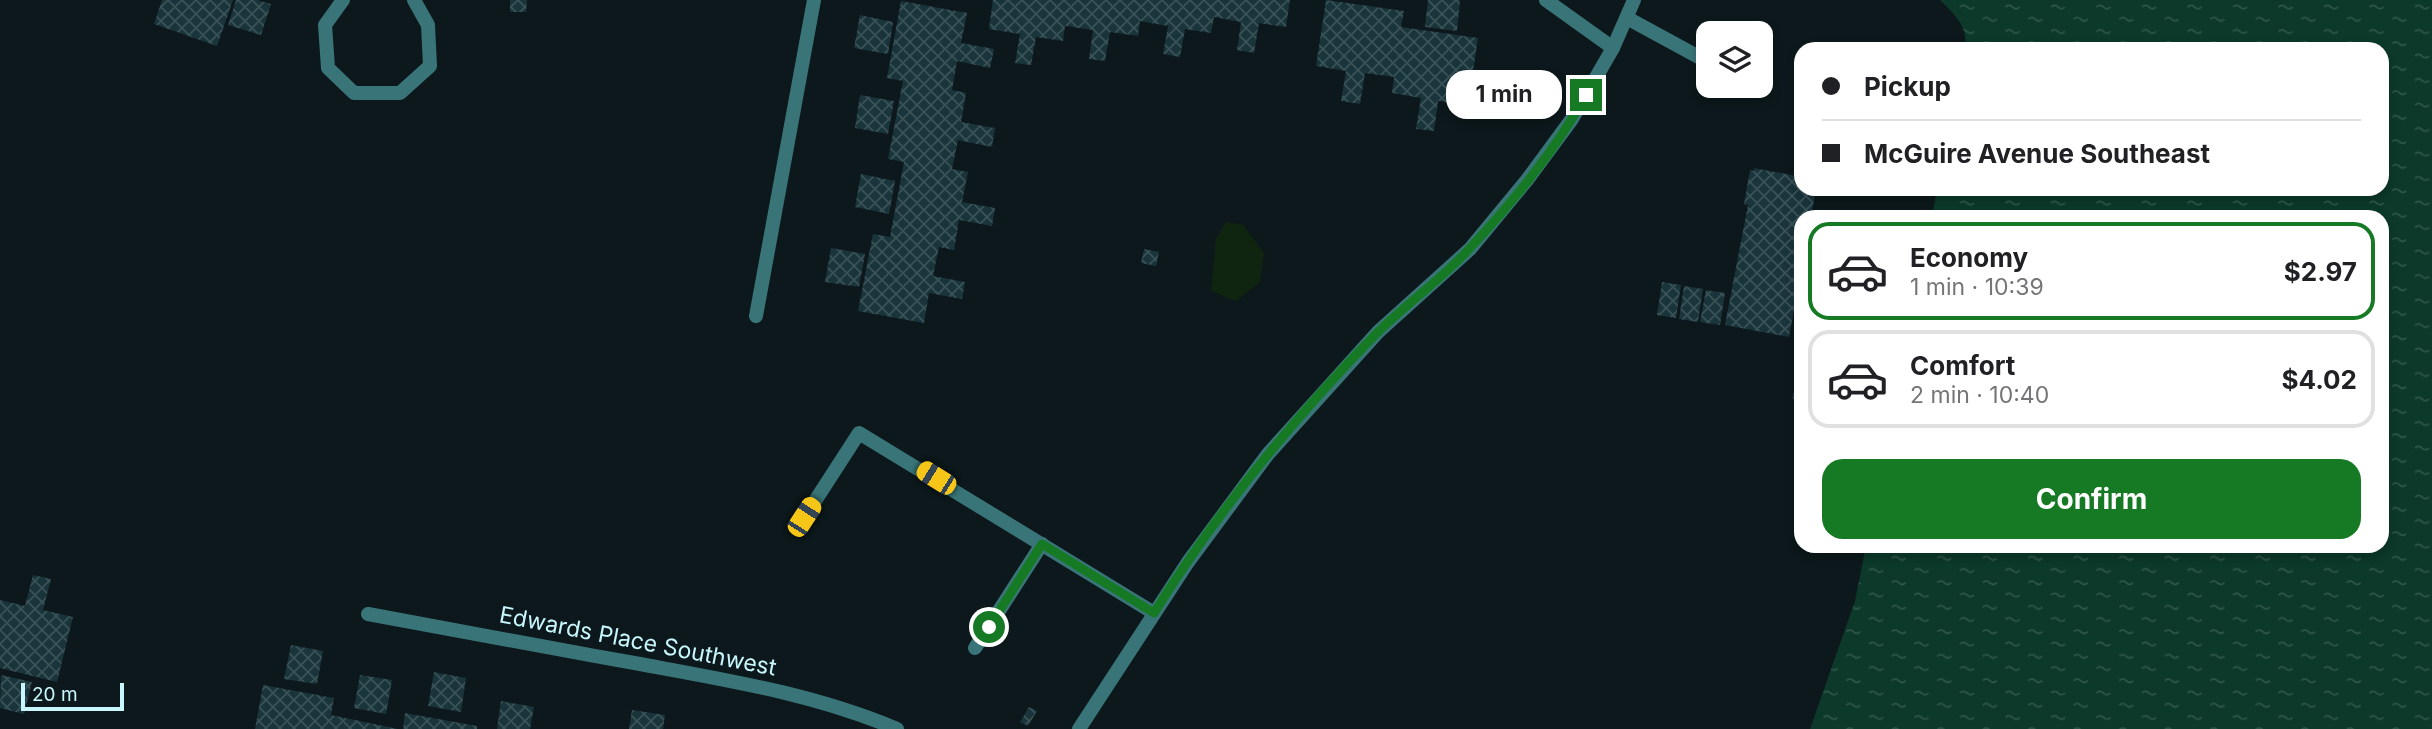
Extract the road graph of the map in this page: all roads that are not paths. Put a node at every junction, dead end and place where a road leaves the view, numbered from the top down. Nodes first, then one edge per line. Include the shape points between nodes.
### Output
1 (343, 0) edge
2 (414, 0) edge
3 (814, 0) edge
4 (1546, 0) edge
5 (1634, 0) edge
6 (1627, 18) junction
7 (1613, 48) junction
8 (1696, 55) edge
9 (755, 316) dead end
10 (804, 517) dead end
11 (1042, 544) junction
12 (1154, 613) junction
13 (368, 614) dead end
14 (975, 648) dead end
15 (897, 729) edge
16 (1079, 729) edge

1 - 2 street via 325,25 328,68 354,93 400,93 430,66 428,25
3 - 9 street
4 - 7 street
5 - 6 street
6 - 7 street
6 - 8 street
7 - 12 street via 1572,119 1527,180 1470,249 1378,332 1300,416 1233,500
10 - 11 street via 859,433
11 - 12 street
11 - 14 street
12 - 16 street
13 - 15 street, Edwards Place Southwest via 809,697

